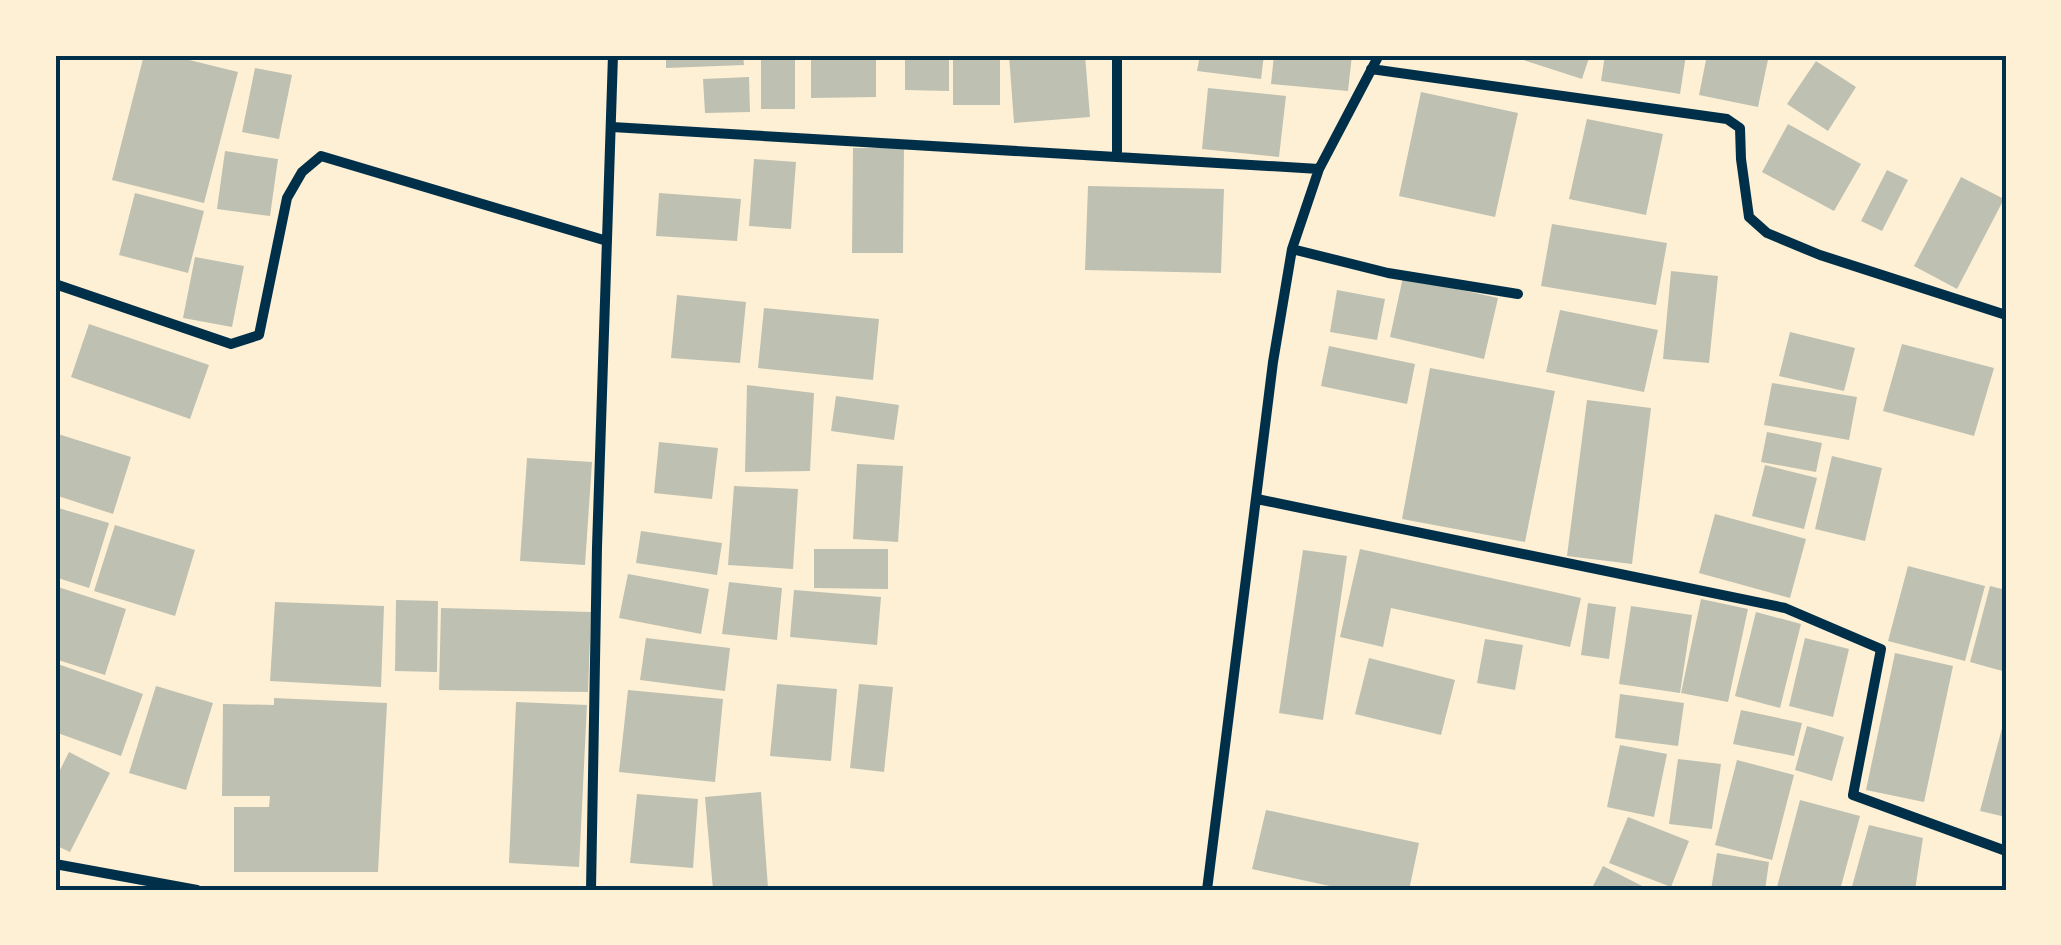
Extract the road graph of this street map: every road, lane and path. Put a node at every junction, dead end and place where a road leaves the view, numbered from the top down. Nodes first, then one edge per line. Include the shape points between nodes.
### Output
1 (613, 55) edge
2 (1117, 55) edge
3 (1379, 55) edge
4 (1371, 69) junction
5 (612, 127) junction
6 (1117, 157) junction
7 (1319, 169) junction
8 (607, 242) junction
9 (1292, 250) junction
10 (55, 285) edge
11 (1518, 294) dead end
12 (2006, 315) edge
13 (1257, 500) junction
14 (2006, 851) edge
15 (55, 864) edge
16 (198, 890) edge
17 (591, 890) edge
18 (1207, 890) edge

1 - 5 street
2 - 6 street
3 - 4 street
4 - 7 street
4 - 12 street via 1726,119 1740,128 1749,217 1768,233
5 - 6 street
5 - 8 street
6 - 7 street
7 - 9 street
8 - 10 street via 321,156 287,198 259,335 231,344
8 - 17 street
9 - 11 street
9 - 13 street
13 - 14 street via 1785,608 1881,649 1853,795
13 - 18 street
15 - 16 street

